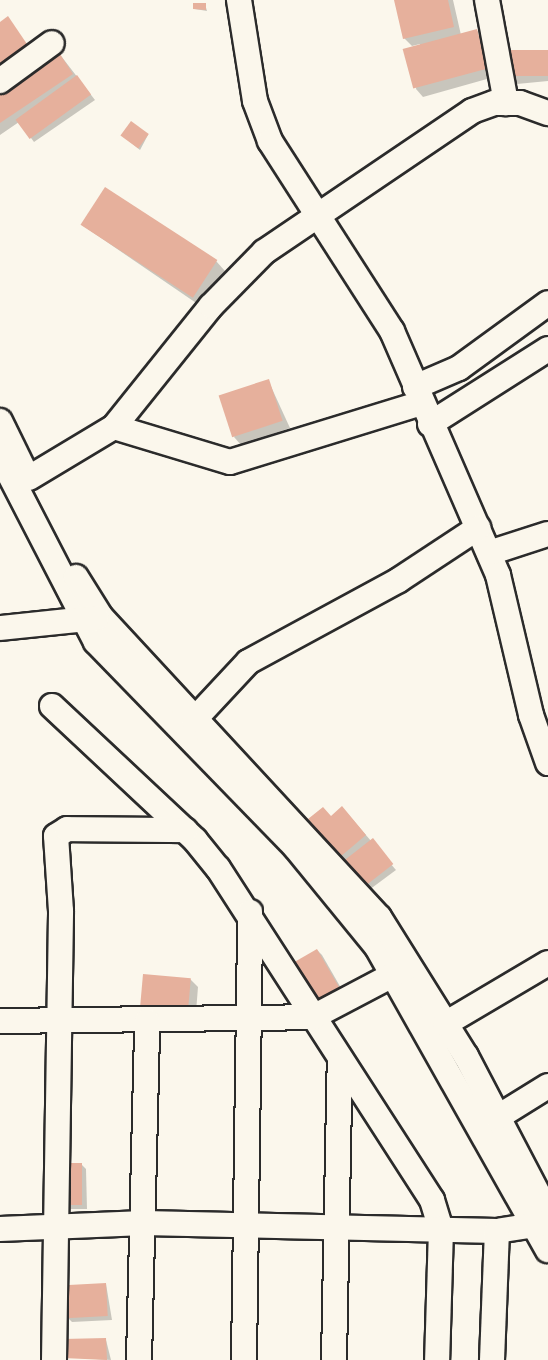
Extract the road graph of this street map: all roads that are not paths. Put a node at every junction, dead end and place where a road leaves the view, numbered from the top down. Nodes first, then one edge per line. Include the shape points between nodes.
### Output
1 (239, 0) edge
2 (487, 0) edge
3 (52, 43) dead end
4 (0, 81) edge
5 (506, 103) junction
6 (548, 113) edge
7 (318, 217) junction
8 (548, 303) edge
9 (548, 350) edge
10 (422, 405) junction
11 (0, 421) edge
12 (114, 427) junction
13 (0, 456) edge
14 (14, 481) edge
15 (478, 528) junction
16 (548, 534) edge
17 (489, 553) junction
18 (91, 620) junction
19 (0, 628) edge
20 (52, 706) dead end
21 (194, 720) junction
22 (548, 763) edge
23 (185, 830) junction
24 (250, 912) junction
25 (548, 963) edge
26 (402, 971) junction
27 (313, 1017) junction
28 (0, 1021) edge
29 (147, 1021) junction
30 (56, 1022) junction
31 (244, 1022) junction
32 (445, 1024) junction
33 (340, 1060) junction
34 (548, 1086) edge
35 (498, 1117) junction
36 (544, 1221) edge
37 (144, 1223) junction
38 (246, 1225) junction
39 (52, 1226) junction
40 (336, 1226) junction
41 (0, 1229) edge
42 (441, 1229) junction
43 (497, 1231) junction
44 (548, 1250) edge
45 (54, 1360) edge
46 (139, 1360) edge
47 (244, 1360) edge
48 (334, 1360) edge
49 (437, 1360) edge
50 (492, 1360) edge

1 - 7 street via 259,111 270,141
2 - 5 street
3 - 4 street
5 - 6 street
5 - 7 street via 472,111
7 - 10 street via 385,316
7 - 12 street via 238,277
8 - 10 street via 459,368
9 - 10 street
10 - 12 street via 230,462
10 - 15 street
11 - 14 street
12 - 14 street
13 - 14 street
14 - 18 street
15 - 17 street
15 - 21 street via 399,579 248,662
16 - 17 street
17 - 22 street via 507,600 531,716
18 - 19 street
18 - 21 street
18 - 26 street via 164,717 315,869
20 - 23 street
21 - 26 street via 379,917
23 - 24 street
23 - 30 street via 67,829 56,836 61,911
24 - 27 street
24 - 31 street
25 - 32 street
26 - 27 street
26 - 32 street
26 - 36 street
27 - 31 street
27 - 33 street
28 - 30 street
29 - 30 street
29 - 31 street
29 - 37 street
30 - 39 street
31 - 38 street
32 - 35 street
33 - 40 street
33 - 42 street via 432,1200
34 - 35 street
35 - 36 street
36 - 43 street
36 - 44 street
37 - 38 street
37 - 39 street
37 - 46 street
38 - 40 street
38 - 47 street
39 - 41 street
39 - 45 street
40 - 42 street
40 - 48 street
42 - 43 street
42 - 49 street
43 - 50 street

